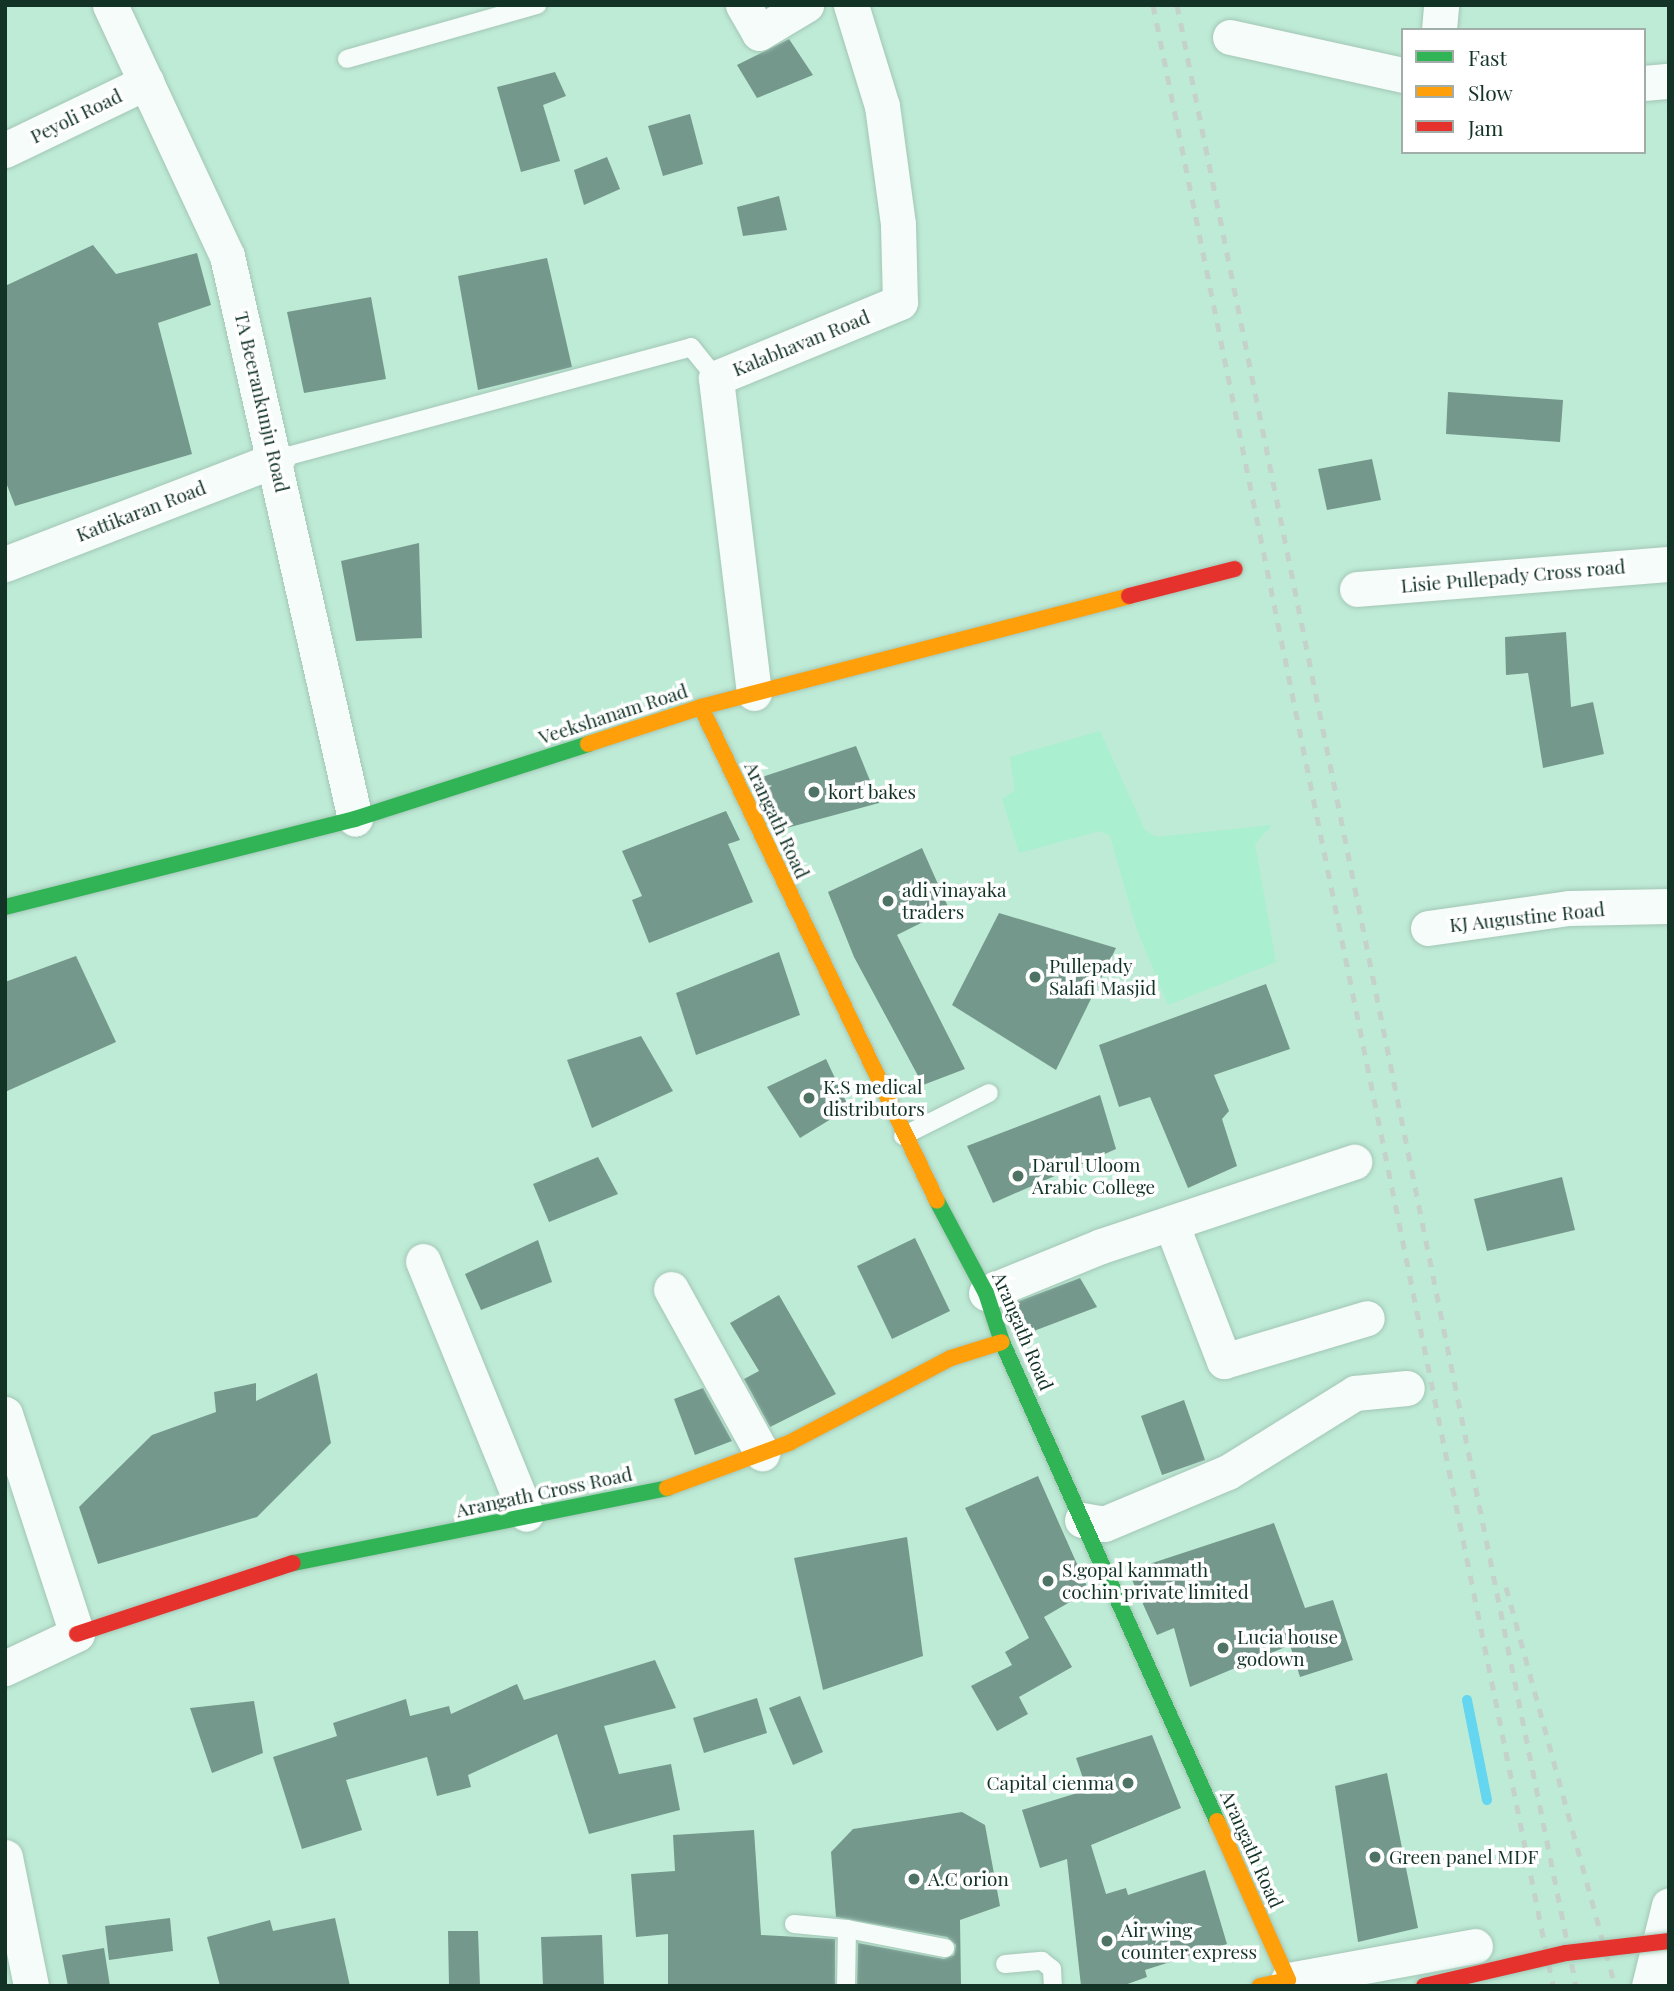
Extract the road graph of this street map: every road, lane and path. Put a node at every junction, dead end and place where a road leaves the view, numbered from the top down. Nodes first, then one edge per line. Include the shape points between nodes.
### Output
1 (110, 5) edge
2 (537, 5) edge
3 (743, 5) edge
4 (806, 5) edge
5 (851, 5) edge
6 (1441, 5) edge
7 (1439, 28) edge
8 (1230, 37) dead end
9 (347, 59) dead end
10 (1401, 75) edge
11 (1669, 81) edge
12 (146, 82) junction
13 (1646, 83) edge
14 (5, 150) edge
15 (716, 378) junction
16 (276, 459) junction
17 (5, 564) edge
18 (1669, 564) edge
19 (1235, 569) dead end
20 (1357, 589) dead end
21 (754, 693) junction
22 (701, 707) junction
23 (355, 818) junction
24 (5, 906) edge
25 (1669, 906) edge
26 (1428, 928) dead end
27 (989, 1093) dead end
28 (903, 1136) junction
29 (1354, 1162) dead end
30 (1171, 1223) junction
31 (423, 1261) dead end
32 (671, 1289) dead end
33 (986, 1293) junction
34 (1367, 1318) dead end
35 (1002, 1342) junction
36 (1406, 1388) dead end
37 (5, 1414) edge
38 (762, 1453) junction
39 (526, 1514) junction
40 (1082, 1520) junction
41 (77, 1634) junction
42 (5, 1668) edge
43 (5, 1857) edge
44 (1669, 1905) edge
45 (794, 1924) dead end
46 (847, 1929) junction
47 (1669, 1941) edge
48 (1475, 1946) dead end
49 (945, 1948) dead end
50 (1005, 1964) dead end
51 (1274, 1983) edge
52 (31, 1986) edge
53 (846, 1986) edge
54 (1053, 1986) edge
55 (1424, 1986) edge
56 (1649, 1986) edge

1 - 12 street, TA Beerankunju Road
2 - 9 lane
3 - 4 street via 759,33
5 - 15 street, Kalabhavan Road via 882,106 898,224 900,302
6 - 7 street
8 - 10 street
11 - 13 street
12 - 14 street, Peyoli Road
12 - 16 street, TA Beerankunju Road via 227,256
15 - 16 lane via 691,347
15 - 21 street, Kalabhavan Road
16 - 17 street, Kattikaran Road
16 - 23 street, TA Beerankunju Road
18 - 20 street, Lisie Pullepady Cross road
19 - 21 street, Veekshanam Road
21 - 22 street, Veekshanam Road
22 - 23 street, Veekshanam Road
22 - 28 street, Arangath Road
23 - 24 street, Veekshanam Road
25 - 26 street, KJ Augustine Road via 1569,908
27 - 28 lane
28 - 33 street, Arangath Road
29 - 30 street
30 - 33 street
30 - 34 street via 1224,1361
31 - 39 street
32 - 38 street
33 - 35 street, Arangath Road
35 - 38 street, Arangath Cross Road via 951,1358
35 - 40 street, Arangath Road
36 - 40 street via 1355,1393 1228,1472 1104,1524
37 - 41 street
38 - 39 street, Arangath Cross Road via 665,1489
39 - 41 street, Arangath Cross Road via 310,1558
40 - 51 street, Arangath Road
41 - 42 street
43 - 52 street
44 - 56 street
45 - 46 lane
46 - 49 lane
46 - 53 lane
47 - 55 street, bridge via 1566,1953
48 - 51 street
50 - 54 lane via 1042,1961 1052,1969

